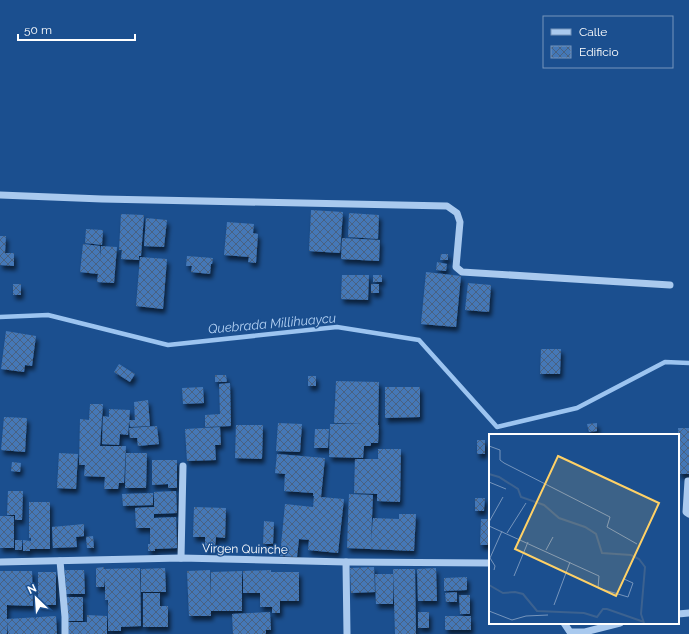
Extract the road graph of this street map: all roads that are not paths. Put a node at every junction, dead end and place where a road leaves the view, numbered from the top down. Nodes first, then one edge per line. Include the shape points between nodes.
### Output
1 (0, 194) edge
2 (670, 285) dead end
3 (183, 466) dead end
4 (688, 481) edge
5 (689, 514) edge
6 (181, 558) junction
7 (60, 561) junction
8 (0, 562) edge
9 (346, 562) junction
10 (489, 563) edge
11 (689, 613) edge
12 (679, 614) edge
13 (565, 624) edge
14 (616, 624) edge
15 (65, 634) edge
16 (347, 634) edge

1 - 2 street via 102,199 447,206 457,213 460,222 456,266 462,272
3 - 6 street
4 - 5 street via 686,512
6 - 7 street, Virgen Quinche
6 - 9 street, Virgen Quinche
7 - 8 street, Virgen Quinche
7 - 15 street
9 - 10 street, Virgen Quinche
9 - 16 street
11 - 12 street
13 - 14 street via 570,632 584,632

